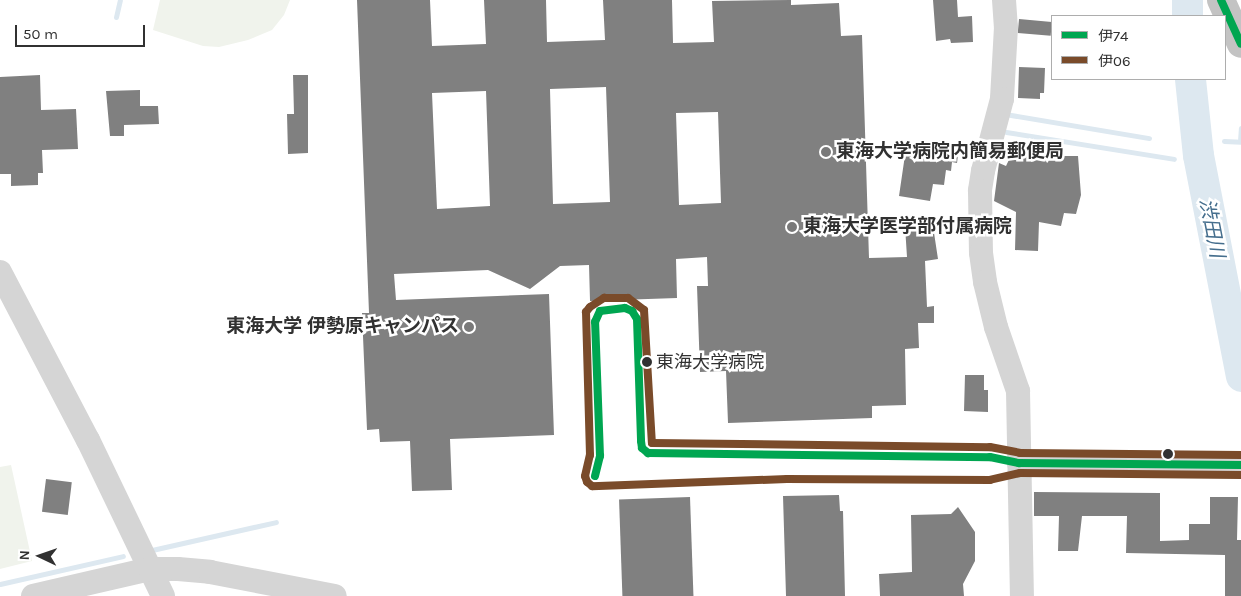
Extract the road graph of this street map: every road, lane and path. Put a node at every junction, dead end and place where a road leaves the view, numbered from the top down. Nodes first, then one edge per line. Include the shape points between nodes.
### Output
1 (1004, 0) edge
2 (1221, 0) edge
3 (1241, 44) edge
4 (0, 272) edge
5 (1018, 463) junction
6 (1240, 465) edge
7 (150, 569) junction
8 (33, 596) edge
9 (163, 596) edge
10 (335, 596) edge
11 (1022, 596) edge

1 - 5 street via 1006,27 1002,99 980,192 981,252 996,327 1018,391
2 - 3 highway
4 - 7 street via 88,440
5 - 6 street
5 - 11 street
7 - 8 street
7 - 9 street
7 - 10 street via 210,572

